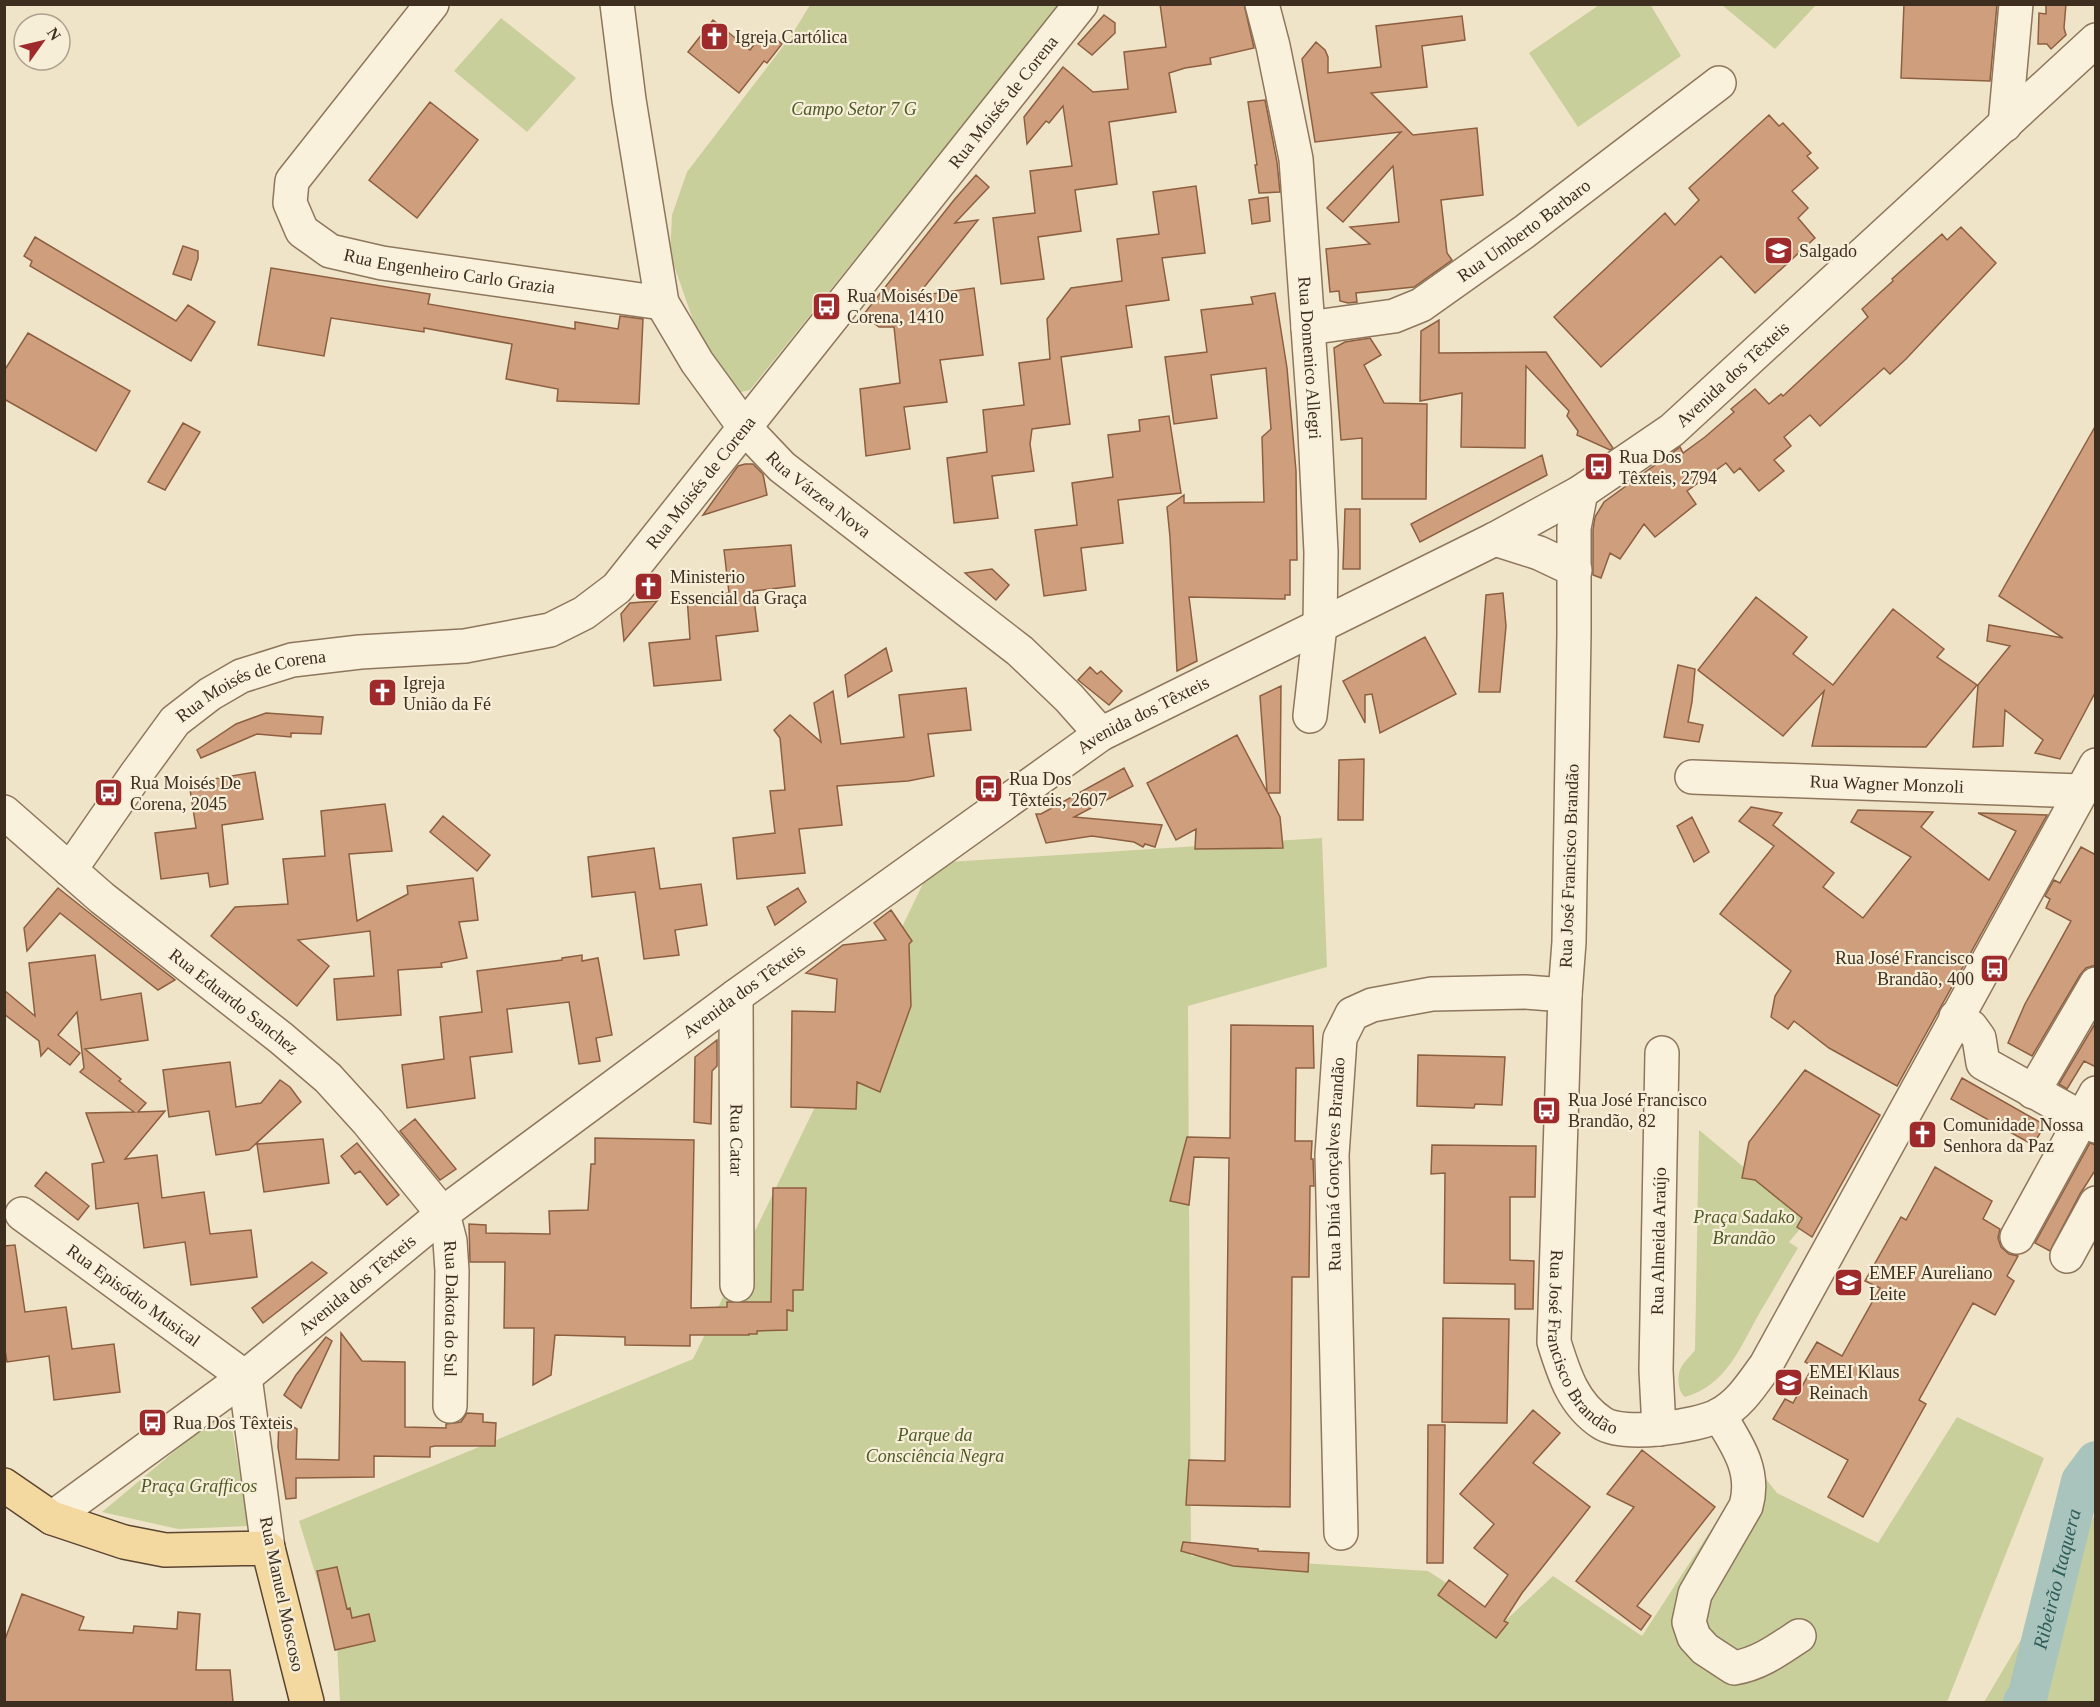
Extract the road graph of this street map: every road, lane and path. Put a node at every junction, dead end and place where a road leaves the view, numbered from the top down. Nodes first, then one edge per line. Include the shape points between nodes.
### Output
1 (432, 4) edge
2 (617, 4) edge
3 (1081, 4) edge
4 (1263, 4) edge
5 (2016, 4) edge
6 (2096, 40) edge
7 (1719, 83) dead end
8 (2005, 125) junction
9 (662, 303) junction
10 (1308, 328) junction
11 (745, 428) junction
12 (1581, 492) junction
13 (1495, 539) junction
14 (1575, 570) junction
15 (1320, 626) junction
16 (1310, 716) dead end
17 (1101, 734) junction
18 (1692, 777) dead end
19 (2088, 778) edge
20 (4, 812) edge
21 (70, 870) junction
22 (2096, 984) edge
23 (1565, 995) junction
24 (736, 996) junction
25 (1956, 1017) junction
26 (1662, 1053) dead end
27 (2033, 1092) junction
28 (2091, 1112) edge
29 (2096, 1203) edge
30 (22, 1214) dead end
31 (443, 1214) junction
32 (2017, 1237) dead end
33 (2067, 1256) dead end
34 (737, 1285) dead end
35 (245, 1377) junction
36 (450, 1406) dead end
37 (1719, 1415) junction
38 (1659, 1429) junction
39 (4, 1485) edge
40 (52, 1518) junction
41 (1341, 1533) dead end
42 (268, 1548) junction
43 (1799, 1636) dead end
44 (307, 1702) edge

1 - 9 street, Rua Engenheiro Carlo Grazia via 292,181 290,203 302,231 330,251 382,263
2 - 9 street, Rua Várzea Nova
3 - 11 street, Rua Moisés de Corena
4 - 10 street, Rua Domenico Allegri via 1296,159
5 - 8 street
6 - 8 street, Avenida dos Têxteis
7 - 10 street, Rua Umberto Barbaro via 1421,305 1394,316
8 - 12 street, Avenida dos Têxteis via 1672,430
9 - 11 street, Rua Várzea Nova via 697,362
10 - 15 street, Rua Domenico Allegri via 1321,552
11 - 17 street, Rua Várzea Nova via 782,467 1020,651
11 - 21 street, Rua Moisés de Corena via 617,588 584,613 550,630 465,646 292,660 241,676 210,694 175,721
12 - 13 street, Avenida dos Têxteis
12 - 14 street, Rua José Francisco Brandão via 1574,528
13 - 14 street
13 - 15 street, Avenida dos Têxteis
14 - 23 street, Rua José Francisco Brandão
15 - 16 street, Rua Domenico Allegri
15 - 17 street, Avenida dos Têxteis
17 - 24 street, Avenida dos Têxteis
18 - 19 street, Rua Wagner Monzoli
19 - 25 street, Rua José Francisco Brandão
20 - 21 street, Rua Eduardo Sanchez
21 - 31 street, Rua Eduardo Sanchez via 327,1078
22 - 27 street
23 - 38 street, Rua José Francisco Brandão via 1554,1342 1567,1384 1582,1406 1604,1425
23 - 41 street, Rua Diná Gonçalves Brandão via 1432,994 1372,1005 1352,1014 1340,1038 1332,1155
24 - 31 street, Avenida dos Têxteis
24 - 34 street, Rua Catar
25 - 27 street via 1979,1038 1983,1063
25 - 37 street, Rua José Francisco Brandão via 1766,1365 1743,1396
26 - 38 street, Rua Almeida Araújo via 1656,1370
27 - 28 street
28 - 32 street
29 - 33 street
30 - 35 street, Rua Episódio Musical
31 - 35 street, Avenida dos Têxteis
31 - 36 street, Rua Dakota do Sul via 452,1271
35 - 40 street, Avenida dos Têxteis
35 - 42 street, Rua Manuel Moscoso
37 - 38 street, Rua José Francisco Brandão via 1691,1425
37 - 43 street via 1748,1472 1751,1490 1746,1506 1695,1594 1689,1622 1694,1636 1705,1649 1734,1668 1770,1656
39 - 40 main road
40 - 42 main road via 124,1542 165,1550
42 - 44 main road, Rua Manuel Moscoso

